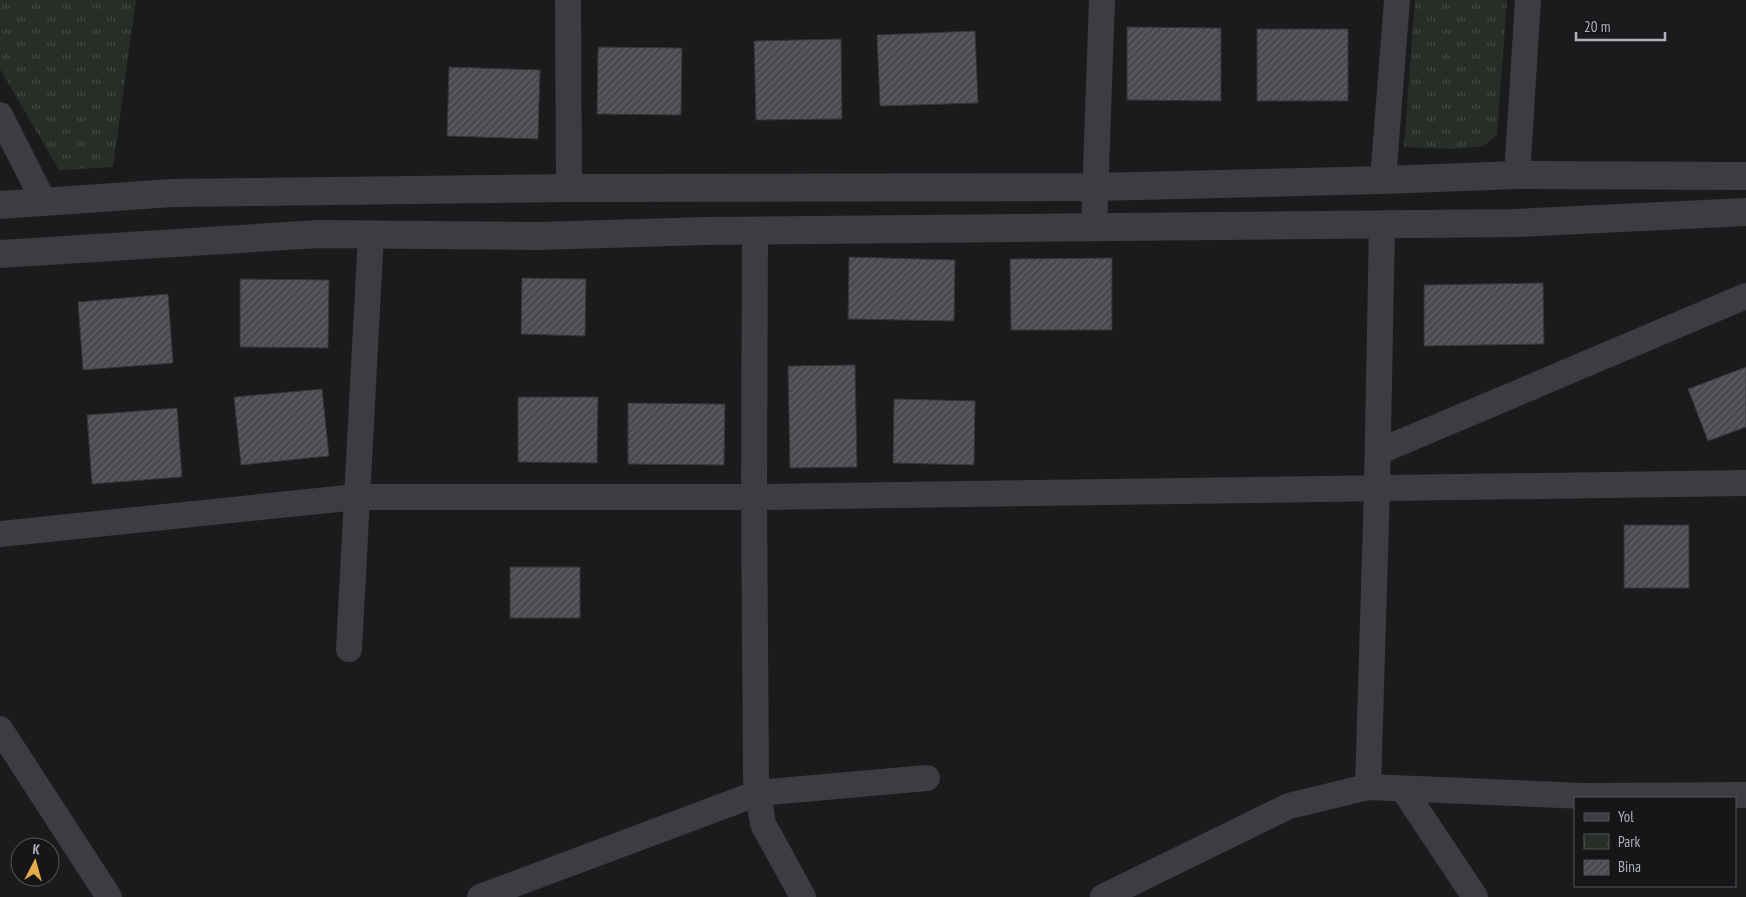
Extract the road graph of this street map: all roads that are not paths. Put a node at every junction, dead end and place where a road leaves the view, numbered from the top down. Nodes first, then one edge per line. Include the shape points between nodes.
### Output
1 (568, 0) edge
2 (1102, 0) edge
3 (1397, 0) edge
4 (1528, 0) edge
5 (0, 115) edge
6 (1517, 175) junction
7 (1746, 176) edge
8 (1384, 180) junction
9 (1096, 187) junction
10 (569, 188) junction
11 (44, 202) junction
12 (0, 205) edge
13 (1746, 212) edge
14 (1382, 225) junction
15 (1094, 228) junction
16 (755, 230) junction
17 (371, 234) junction
18 (0, 254) edge
19 (1746, 296) edge
20 (1378, 452) junction
21 (1746, 483) edge
22 (1377, 488) junction
23 (357, 497) junction
24 (754, 497) junction
25 (0, 534) edge
26 (349, 649) dead end
27 (0, 729) edge
28 (927, 778) dead end
29 (1368, 787) junction
30 (1403, 789) junction
31 (758, 793) junction
32 (1746, 795) edge
33 (109, 897) edge
34 (480, 897) edge
35 (804, 897) edge
36 (1103, 897) edge
37 (1475, 897) edge

1 - 10 street
2 - 9 street
3 - 8 street
4 - 6 street
5 - 11 street
6 - 7 street
6 - 8 street
8 - 9 street
9 - 10 street
9 - 15 street
10 - 11 street via 171,193
11 - 12 street
13 - 14 street via 1516,223
14 - 15 street
14 - 20 street
15 - 16 street
16 - 17 street via 538,236
16 - 24 street
17 - 18 street via 309,234
17 - 23 street
19 - 20 street
20 - 22 street
21 - 22 street
22 - 24 street
22 - 29 street
23 - 24 street
23 - 25 street
23 - 26 street
24 - 31 street
27 - 33 street
28 - 31 street
29 - 30 street
29 - 36 street via 1289,806
30 - 32 street via 1584,796
30 - 37 street
31 - 34 street
31 - 35 street via 763,824

